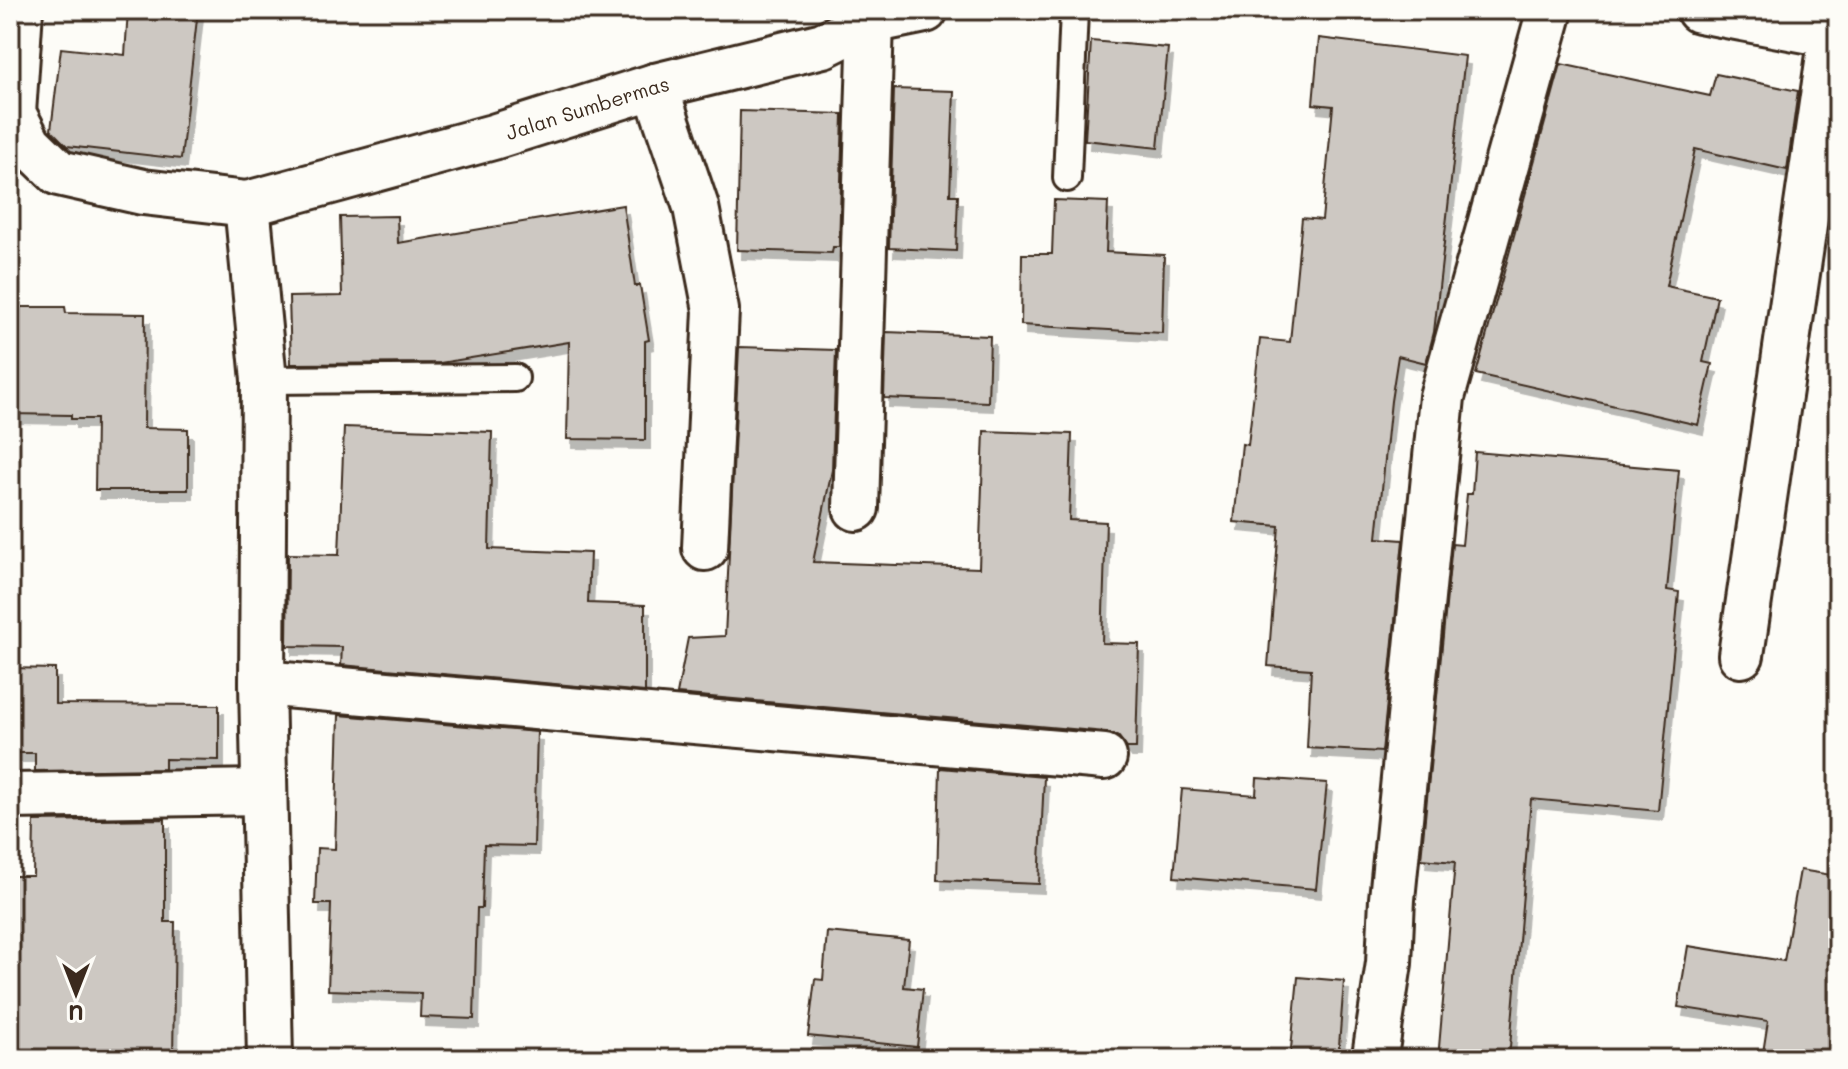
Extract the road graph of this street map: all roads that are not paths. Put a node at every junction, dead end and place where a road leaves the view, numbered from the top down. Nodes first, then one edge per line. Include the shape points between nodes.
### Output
1 (20, 10) edge
2 (925, 10) edge
3 (1074, 10) edge
4 (1550, 10) edge
5 (1699, 10) edge
6 (871, 21) junction
7 (1835, 36) edge
8 (14, 57) edge
9 (655, 86) junction
10 (1067, 178) dead end
11 (247, 204) junction
12 (515, 378) dead end
13 (264, 380) junction
14 (856, 508) dead end
15 (705, 548) dead end
16 (1741, 655) dead end
17 (262, 683) junction
18 (1104, 757) dead end
19 (264, 792) junction
20 (10, 796) edge
21 (1375, 1056) dead end
22 (270, 1059) edge

1 - 8 street
2 - 6 street, Jalan Sumbermas
3 - 10 lane
4 - 21 street via 1442,397 1389,963
5 - 7 street
6 - 9 street, Jalan Sumbermas via 823,45
6 - 14 street
7 - 16 street
8 - 11 street via 13,113 29,144 59,173 143,192
9 - 11 street, Jalan Sumbermas
9 - 15 street via 696,207 716,310
11 - 13 street
12 - 13 lane
13 - 17 street
17 - 18 street
17 - 19 street
19 - 20 street
19 - 22 street

